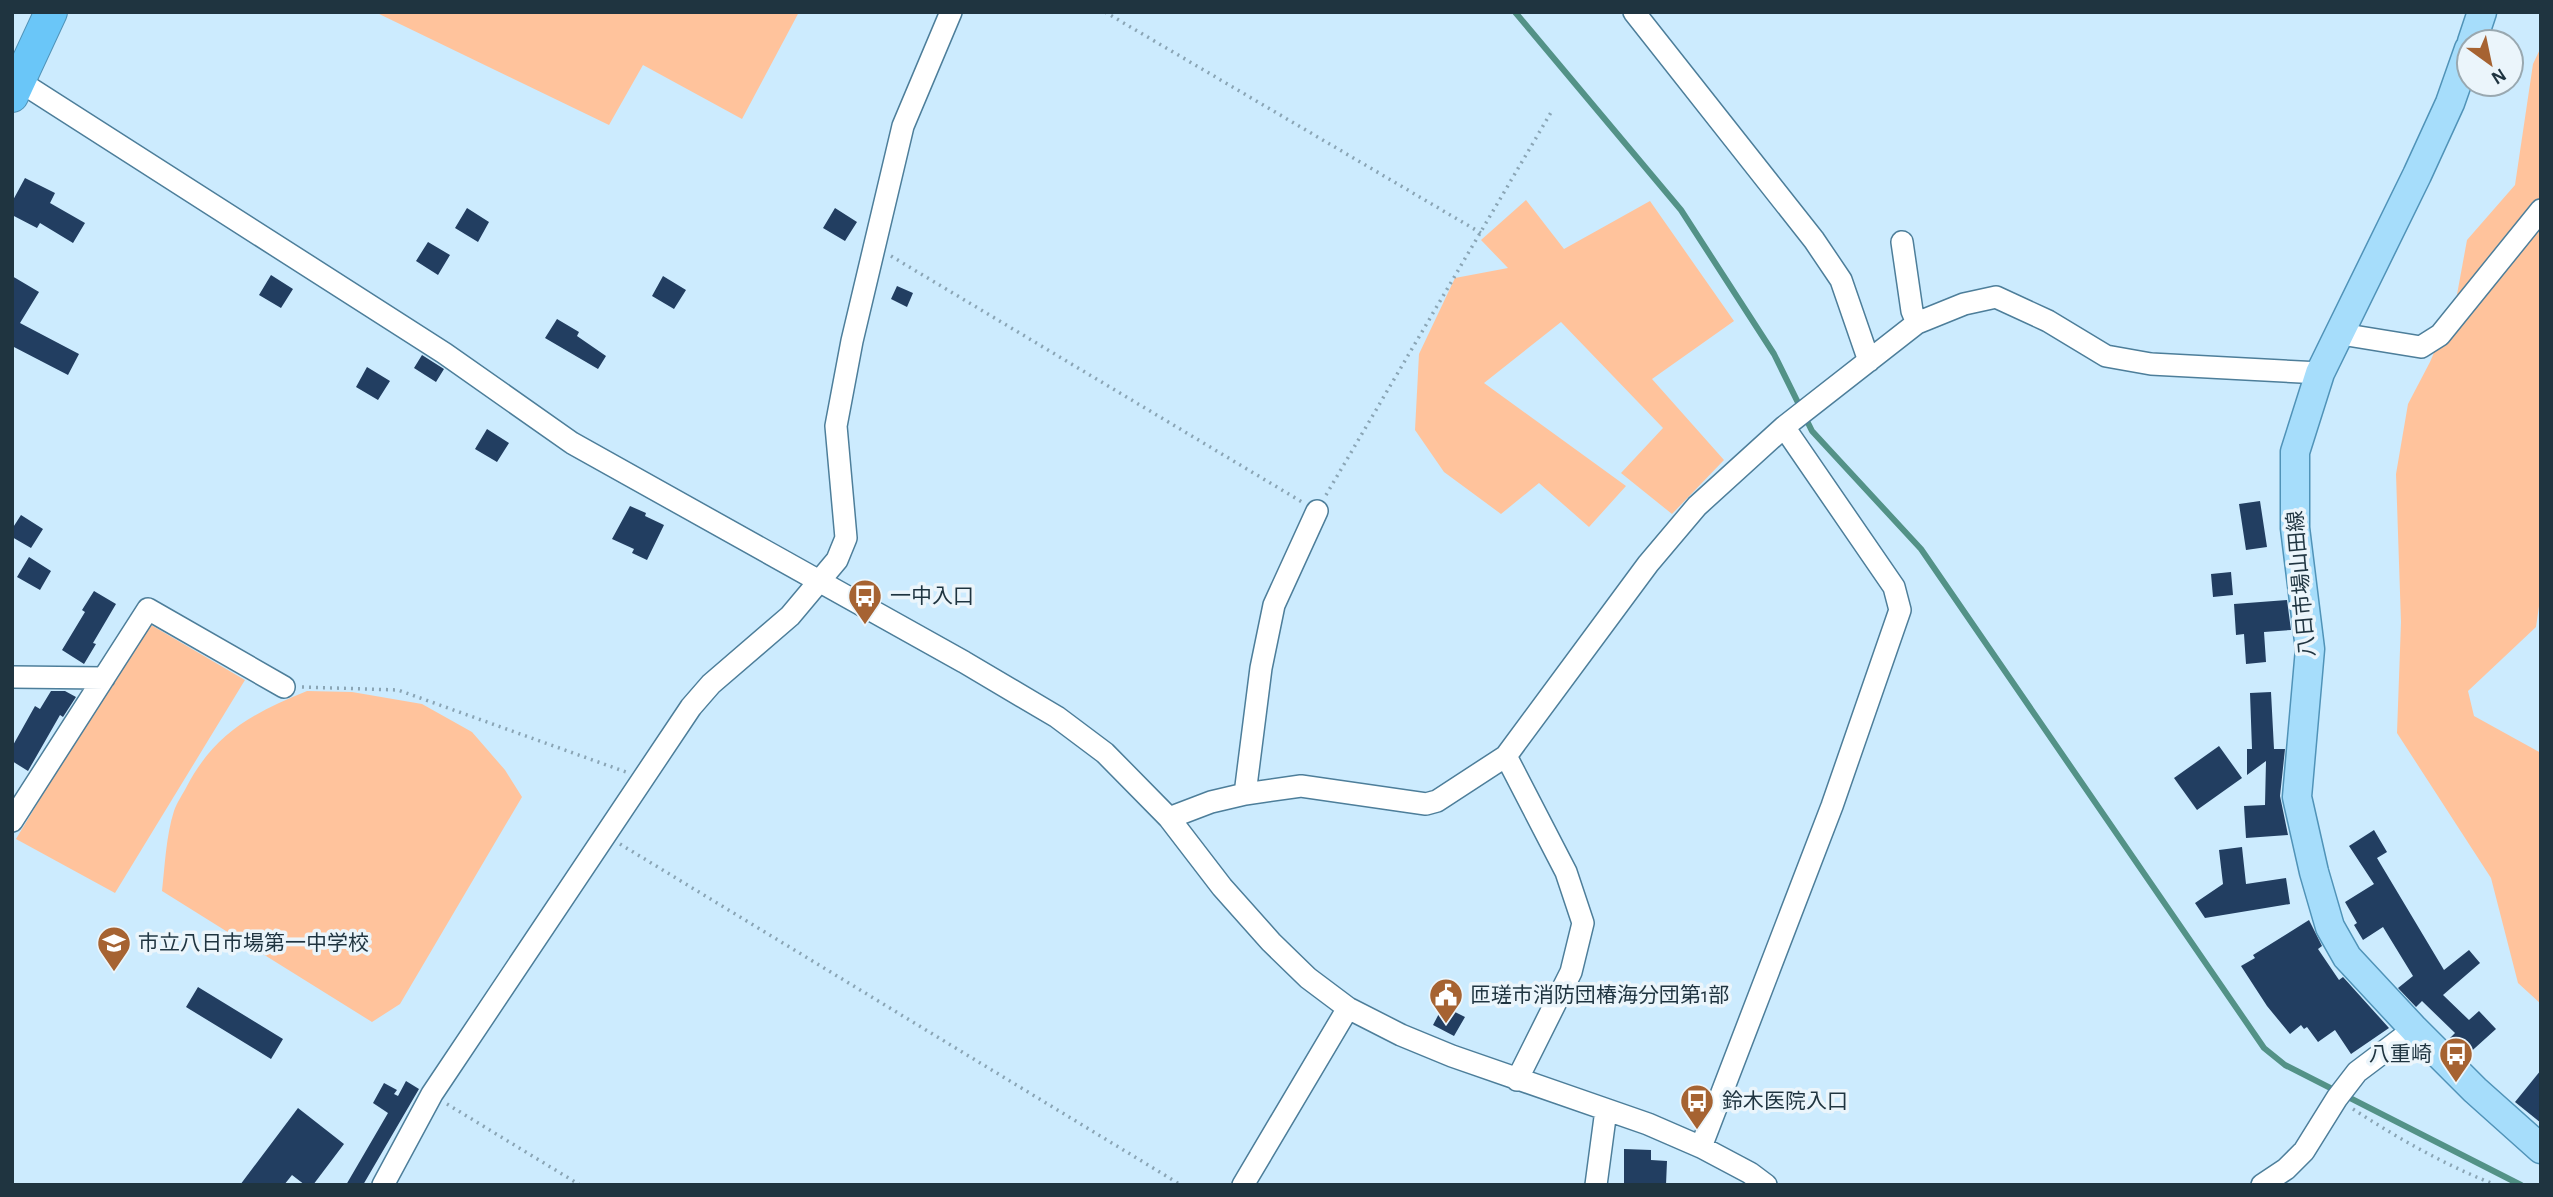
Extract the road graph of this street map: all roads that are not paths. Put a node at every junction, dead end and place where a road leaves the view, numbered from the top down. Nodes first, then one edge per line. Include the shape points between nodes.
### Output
1 (51, 12) edge
2 (951, 12) edge
3 (1634, 12) edge
4 (16, 88) edge
5 (2455, 88) edge
6 (2541, 210) edge
7 (1902, 242) dead end
8 (1917, 323) junction
9 (2341, 334) junction
10 (1869, 361) junction
11 (2320, 373) junction
12 (1784, 427) junction
13 (1317, 511) road end
14 (819, 581) junction
15 (12, 677) edge
16 (104, 678) junction
17 (284, 687) road end
18 (1506, 755) junction
19 (1245, 794) junction
20 (1169, 818) junction
21 (12, 821) edge
22 (1348, 1008) junction
23 (2414, 1029) junction
24 (1517, 1080) junction
25 (1606, 1110) junction
26 (1701, 1147) junction
27 (2541, 1149) edge
28 (383, 1185) edge
29 (1243, 1185) edge
30 (1596, 1185) edge
31 (1766, 1185) edge
32 (2263, 1185) edge

1 - 4 highway
2 - 14 street via 903,127 874,246 836,426 846,538 837,560
3 - 10 street via 1841,280
4 - 14 street via 444,353 572,443
5 - 9 main road, 八日市場山田線
6 - 9 street via 2440,335 2421,347
7 - 8 street
8 - 10 street
8 - 11 street via 1996,297 2106,356 2151,364
9 - 11 main road, 八日市場山田線
10 - 12 street
11 - 23 main road, 八日市場山田線 via 2295,452 2293,479 2310,649 2297,797 2330,927 2347,957
12 - 18 street via 1697,506 1656,554
12 - 26 street via 1894,587 1900,610 1828,818
13 - 19 street via 1274,605
14 - 20 street via 1057,717 1105,753
14 - 28 street via 790,616 691,707 432,1094
15 - 16 street
16 - 17 street via 148,609
16 - 21 street
18 - 19 street via 1426,804 1301,786
18 - 24 street via 1566,872 1583,923 1572,972
19 - 20 street
20 - 22 street via 1270,942
22 - 24 street via 1414,1040
22 - 29 street
23 - 27 main road, 八日市場山田線
23 - 32 street via 2357,1072 2304,1151
24 - 25 street
25 - 26 street
25 - 30 street
26 - 31 street

